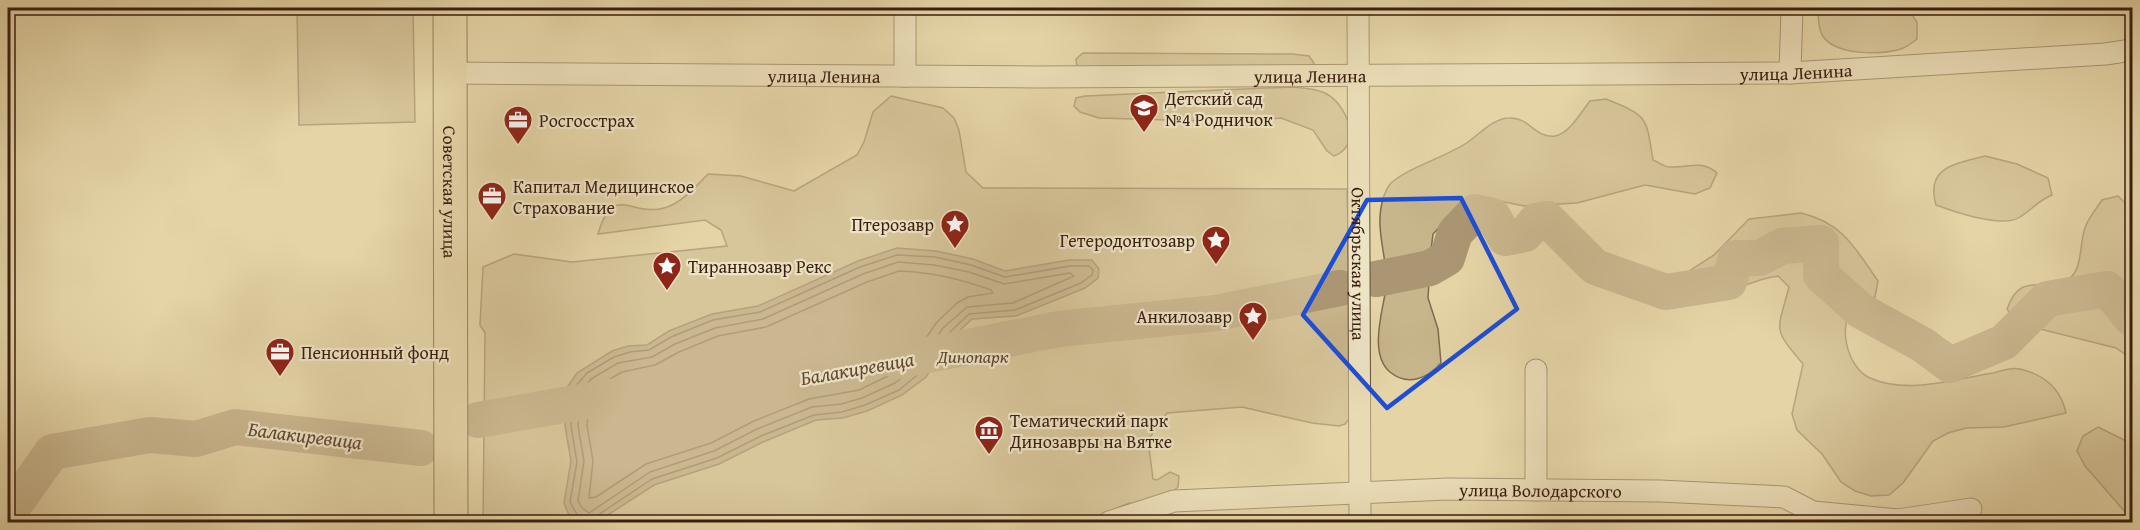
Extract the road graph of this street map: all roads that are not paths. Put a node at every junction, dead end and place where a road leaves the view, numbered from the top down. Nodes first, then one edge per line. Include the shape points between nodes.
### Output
1 (450, 8) edge
2 (905, 8) edge
3 (1358, 8) edge
4 (1792, 8) edge
5 (2133, 50) edge
6 (1790, 73) junction
7 (449, 74) junction
8 (1358, 74) junction
9 (905, 76) junction
10 (1536, 370) dead end
11 (1536, 490) junction
12 (1360, 492) junction
13 (1971, 509) dead end
14 (451, 514) edge
15 (1813, 517) edge
16 (1109, 522) edge
17 (1360, 522) edge

1 - 7 main road, Советская улица
2 - 9 street
3 - 8 street, Октябрьская улица
4 - 6 street
5 - 6 street, улица Ленина
6 - 8 street, улица Ленина
7 - 9 street, улица Ленина
7 - 14 main road, Советская улица
8 - 9 street, улица Ленина
8 - 12 street, Октябрьская улица
10 - 11 street
11 - 12 street, улица Володарского
11 - 15 street, улица Володарского via 1784,497
12 - 16 street, улица Володарского via 1174,501
12 - 17 street, Октябрьская улица
13 - 15 street, улица Володарского via 1898,520

